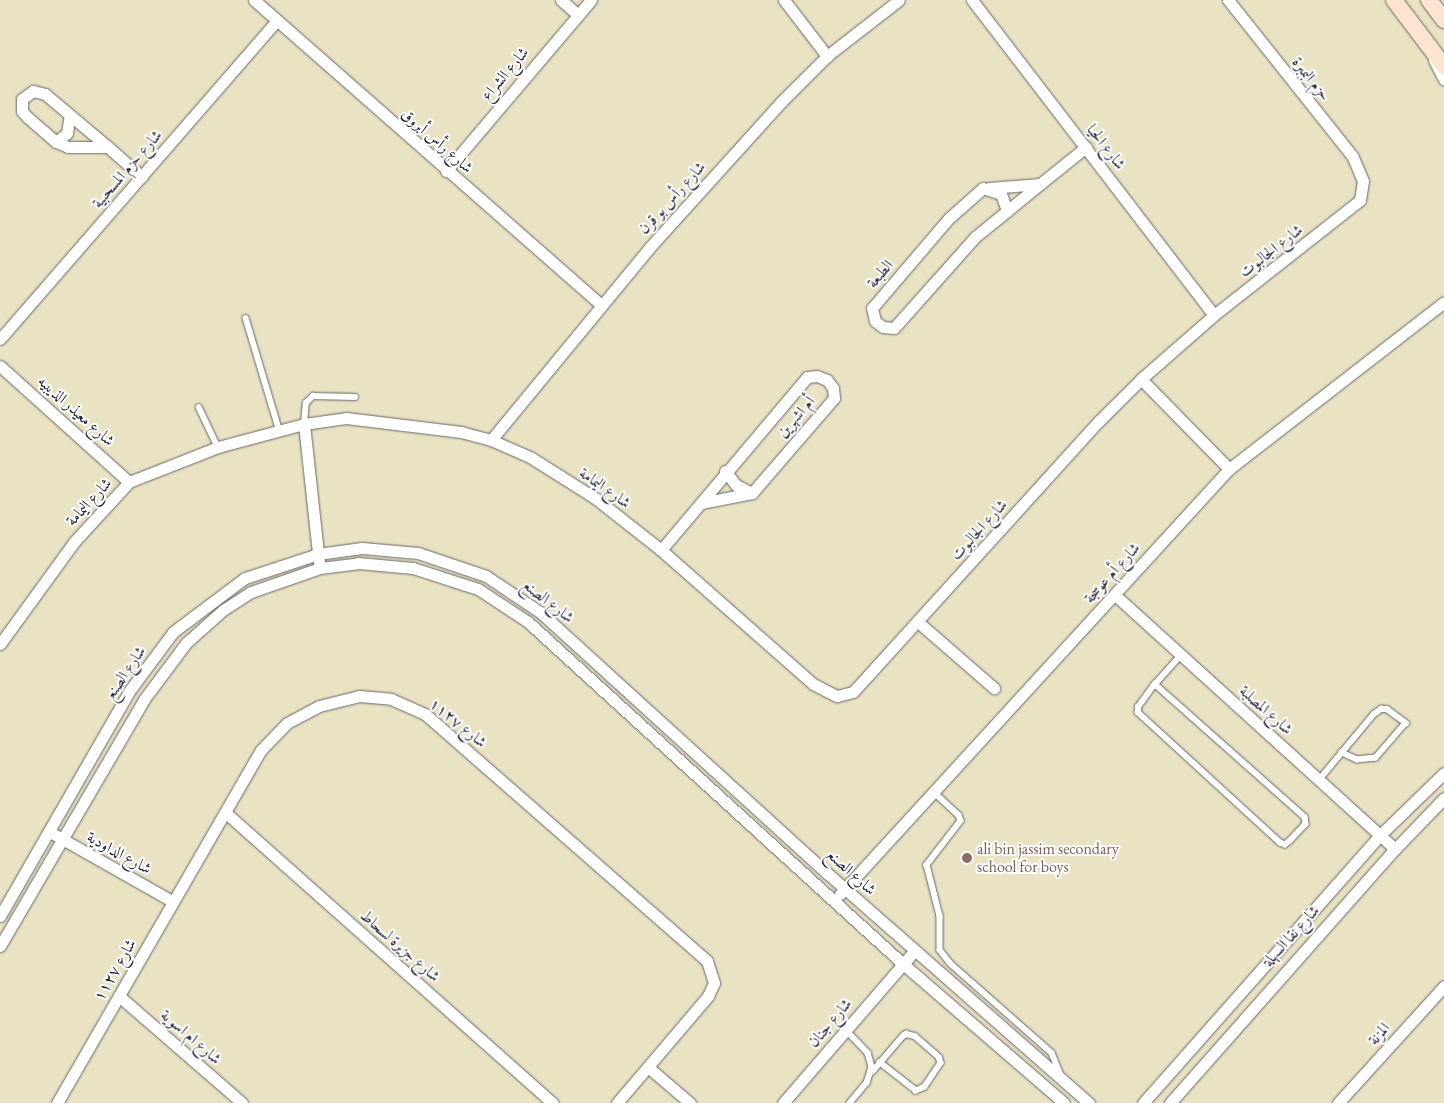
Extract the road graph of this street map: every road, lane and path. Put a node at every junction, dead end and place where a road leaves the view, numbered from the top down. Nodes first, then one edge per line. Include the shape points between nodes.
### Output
1 (254, 0) edge
2 (561, 0) edge
3 (592, 0) edge
4 (784, 0) edge
5 (899, 0) edge
6 (972, 0) edge
7 (1228, 0) edge
8 (1394, 0) edge
9 (1429, 0) edge
10 (577, 14) junction
11 (277, 20) junction
12 (1444, 20) edge
13 (1426, 43) junction
14 (827, 56) junction
15 (1444, 66) edge
16 (1444, 80) edge
17 (70, 115) junction
18 (56, 142) junction
19 (108, 147) junction
20 (1086, 147) junction
21 (446, 171) junction
22 (142, 177) junction
23 (1363, 181) joint
24 (1040, 184) junction
25 (989, 188) junction
26 (1007, 211) junction
27 (1444, 302) edge
28 (601, 305) junction
29 (1214, 315) junction
30 (246, 318) dead end
31 (0, 339) edge
32 (0, 366) edge
33 (1141, 379) junction
34 (356, 397) dead end
35 (199, 407) dead end
36 (304, 424) junction
37 (280, 432) junction
38 (491, 440) junction
39 (218, 447) junction
40 (1229, 469) junction
41 (725, 471) junction
42 (129, 482) junction
43 (752, 493) junction
44 (701, 503) junction
45 (661, 550) junction
46 (318, 554) junction
47 (320, 568) junction
48 (1115, 595) junction
49 (918, 622) junction
50 (1, 640) edge
51 (1181, 655) junction
52 (1155, 684) junction
53 (994, 688) dead end
54 (837, 696) joint
55 (1342, 753) junction
56 (1444, 774) edge
57 (1319, 780) junction
58 (934, 792) junction
59 (1444, 798) edge
60 (226, 814) junction
61 (50, 832) junction
62 (1380, 835) junction
63 (64, 841) junction
64 (1394, 849) junction
65 (845, 889) junction
66 (835, 900) junction
67 (172, 901) junction
68 (0, 916) edge
69 (0, 946) edge
70 (914, 951) junction
71 (902, 963) junction
72 (1444, 986) edge
73 (119, 996) junction
74 (846, 1030) junction
75 (880, 1063) junction
76 (649, 1068) junction
77 (872, 1072) junction
78 (1063, 1080) junction
79 (786, 1102) edge
80 (57, 1103) edge
81 (242, 1103) edge
82 (553, 1103) edge
83 (617, 1103) edge
84 (690, 1103) edge
85 (850, 1103) edge
86 (1064, 1103) edge
87 (1089, 1103) edge
88 (1143, 1103) edge
89 (1170, 1103) edge
90 (1338, 1103) edge

1 - 11 street, شارع رأس أبروق
2 - 10 street
3 - 10 street, شارع الشراع
4 - 14 street
5 - 14 street, شارع رأس بو قرن
6 - 20 street, شارع الحيا
7 - 23 street, حزم البمبرة via 1352,157
8 - 13 main road
9 - 12 main road
10 - 21 street, شارع الشراع
11 - 21 street, شارع رأس أبروق
11 - 22 street, شارع حزم المسحبية
13 - 15 main road
13 - 16 street
14 - 28 street, شارع رأس بو قرن via 781,102
17 - 18 street via 67,133
17 - 18 street via 40,91 33,90 22,98 22,111
17 - 19 street
18 - 19 street via 68,147
19 - 22 street
20 - 24 street, الطبعة
20 - 29 street, شارع الحيا
21 - 28 street, شارع رأس أبروق
22 - 31 street, شارع حزم المسحبية
23 - 29 street, شارع الجالبوت via 1360,200
24 - 25 street, الطبعة
24 - 26 street, الطبعة
25 - 26 street via 1001,194
25 - 26 street, الطبعة via 983,188 942,225 872,308 874,321 883,327 894,328 975,237
27 - 40 street, شارع أم عوسجة
28 - 38 street, شارع رأس بو قرن
29 - 33 street, شارع الجالبوت
30 - 37 lane
32 - 42 street, شارع معيذر الذيبيه
33 - 40 street
33 - 49 street, شارع الجالبوت
34 - 36 lane via 313,396 306,402
35 - 39 lane
36 - 37 street, شارع اليمامة
36 - 38 street, شارع اليمامة via 346,418 461,432
36 - 46 street
37 - 39 street, شارع اليمامة
38 - 45 street, شارع اليمامة via 530,458 595,498
39 - 42 street, شارع اليمامة
40 - 48 street, شارع أم عوسجة
41 - 43 street via 736,485
41 - 43 street, أم اشهرين via 807,377 827,380 833,388 834,398
41 - 44 street, أم اشهرين
42 - 50 street, شارع اليمامة via 74,542
43 - 44 street
44 - 45 street, أم اشهرين
45 - 54 street, شارع اليمامة via 813,684
46 - 47 street
46 - 61 street, شارع الصنع via 245,578 173,632 130,690
46 - 65 street, شارع الصنع via 362,548 418,553 486,576 540,612
47 - 63 street, شارع الصنع via 251,592 223,610 186,642 145,698
47 - 66 street, شارع الصنع via 358,563 413,568 478,589 528,622
48 - 51 street, شارع المصلبة
48 - 58 street, شارع أم عوسجة
49 - 53 street
49 - 54 street, شارع الجالبوت via 854,692
51 - 52 lane
51 - 57 street, شارع المصلبة
52 - 52 lane via 1138,707 1141,717 1280,843 1290,842 1306,824 1306,817
55 - 55 lane via 1357,760 1376,758 1406,724 1387,709 1381,709
55 - 57 lane
56 - 62 street, شارع نقا السهلة
57 - 62 street, شارع المصلبة
58 - 65 street, شارع أم عوسجة
58 - 78 lane via 959,814 961,821 927,866 940,916 939,934 944,957 1052,1053
59 - 64 street, شارع نقا السهلة
60 - 67 street, شارع ١١٢٧
60 - 76 street, شارع ١١٢٧ via 262,750 287,723 319,706 359,696 391,699 425,714 707,961 714,983 708,996
60 - 82 street, شارع جزيرة لسحاط
61 - 63 street, شارع الداودية
61 - 68 street, شارع الصنع
62 - 64 street, شارع المصلبة
62 - 88 street, شارع نقا السهلة
63 - 67 street, شارع الداودية
63 - 69 street, شارع الصنع
64 - 89 street, شارع نقا السهلة
65 - 66 street, شارع أم عوسجة
65 - 70 street, شارع الصنع
66 - 71 street, شارع الصنع
67 - 73 street, شارع ١١٢٧
70 - 71 street, شارع جنان
70 - 78 street, شارع الصنع
71 - 74 street, شارع جنان
71 - 86 street, شارع الصنع
72 - 90 street, المزنة
73 - 80 street, شارع ١١٢٧
73 - 81 street, شارع ام اسوية
74 - 77 lane via 868,1053
74 - 79 street, شارع جنان
75 - 75 lane via 903,1036 915,1036 941,1060 940,1068 924,1087 913,1090
75 - 77 lane
76 - 83 street, شارع ١١٢٧
76 - 84 street
77 - 85 lane
78 - 87 street, شارع الصنع

